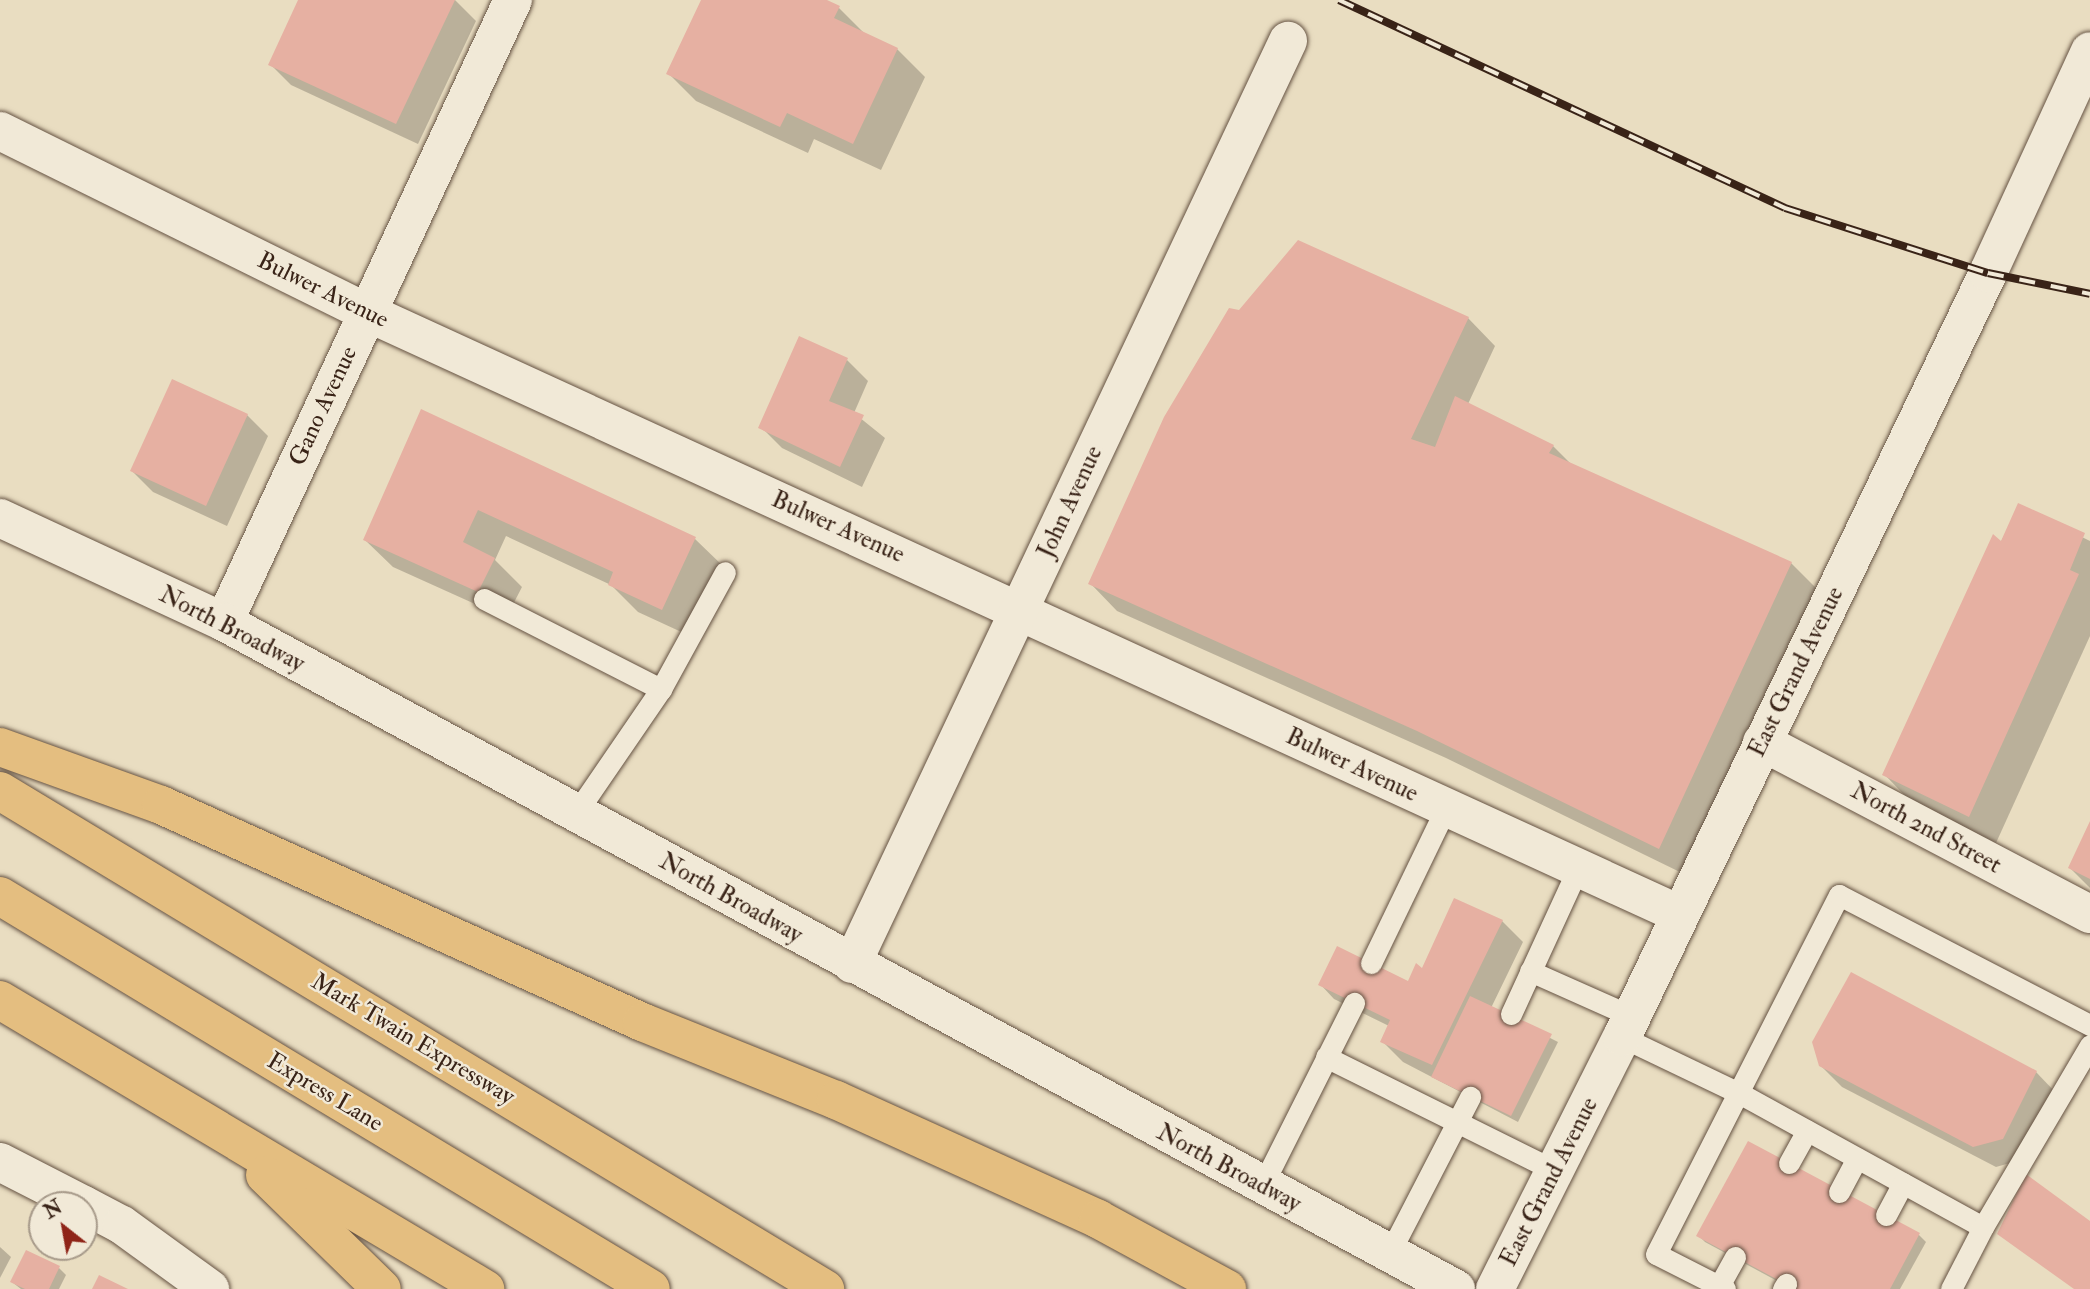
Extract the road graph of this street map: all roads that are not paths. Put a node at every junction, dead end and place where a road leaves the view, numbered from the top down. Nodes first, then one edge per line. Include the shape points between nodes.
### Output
1 (513, 0) edge
2 (1288, 41) dead end
3 (2090, 51) edge
4 (0, 131) edge
5 (366, 312) junction
6 (0, 518) edge
7 (725, 572) dead end
8 (484, 599) dead end
9 (1019, 610) junction
10 (224, 622) junction
11 (661, 689) junction
12 (1762, 742) junction
13 (0, 747) edge
14 (0, 791) edge
15 (1446, 808) junction
16 (576, 813) junction
17 (1578, 868) junction
18 (0, 896) edge
19 (1679, 914) junction
20 (2090, 914) edge
21 (1371, 963) dead end
22 (852, 964) junction
23 (1530, 971) junction
24 (0, 1000) edge
25 (1354, 1003) dead end
26 (1511, 1014) dead end
27 (2090, 1025) edge
28 (1627, 1027) junction
29 (2090, 1045) edge
30 (1326, 1057) junction
31 (1739, 1093) junction
32 (1470, 1097) dead end
33 (1456, 1122) junction
34 (1807, 1131) junction
35 (221, 1132) junction
36 (1857, 1158) junction
37 (0, 1162) edge
38 (1789, 1163) dead end
39 (1556, 1171) junction
40 (1903, 1183) junction
41 (1262, 1186) junction
42 (57, 1191) edge
43 (1839, 1192) dead end
44 (98, 1212) edge
45 (1886, 1215) dead end
46 (1983, 1227) junction
47 (1389, 1254) junction
48 (1735, 1257) dead end
49 (1722, 1288) edge
50 (210, 1289) edge
51 (382, 1289) edge
52 (485, 1289) edge
53 (650, 1289) edge
54 (825, 1289) edge
55 (1227, 1289) edge
56 (1456, 1289) edge
57 (1495, 1289) edge
58 (1951, 1289) edge

1 - 5 street, Gano Avenue
2 - 9 street, John Avenue
3 - 12 street, East Grand Avenue
4 - 5 street, Bulwer Avenue
5 - 9 street, Bulwer Avenue
5 - 10 street, Gano Avenue
6 - 10 street, North Broadway
7 - 11 lane
8 - 11 lane
9 - 15 street, Bulwer Avenue
9 - 22 street, John Avenue
10 - 16 street, North Broadway
11 - 16 lane
12 - 19 street, East Grand Avenue
12 - 20 street, North 2nd Street
13 - 55 highway via 161,805 642,1022 836,1100 1098,1219
14 - 54 highway, Mark Twain Expressway
15 - 17 street, Bulwer Avenue
15 - 21 lane
16 - 22 street, North Broadway
17 - 19 street, Bulwer Avenue
17 - 23 lane
18 - 53 highway, Express Lane
19 - 28 street, East Grand Avenue
22 - 41 street, North Broadway
23 - 26 lane
23 - 28 lane
24 - 35 highway
25 - 30 lane
27 - 31 lane via 1839,895
28 - 31 lane
28 - 39 street, East Grand Avenue
29 - 46 lane
30 - 33 lane
30 - 41 lane
31 - 34 lane
31 - 49 lane via 1656,1254
32 - 33 lane
33 - 39 lane
33 - 47 lane
34 - 36 lane
34 - 38 lane
35 - 51 highway
35 - 52 highway
36 - 40 lane
36 - 43 lane
37 - 42 street
39 - 57 street, East Grand Avenue
40 - 45 lane
40 - 46 lane
41 - 47 street, North Broadway
44 - 50 street
46 - 58 lane
47 - 56 street, North Broadway
48 - 49 lane

